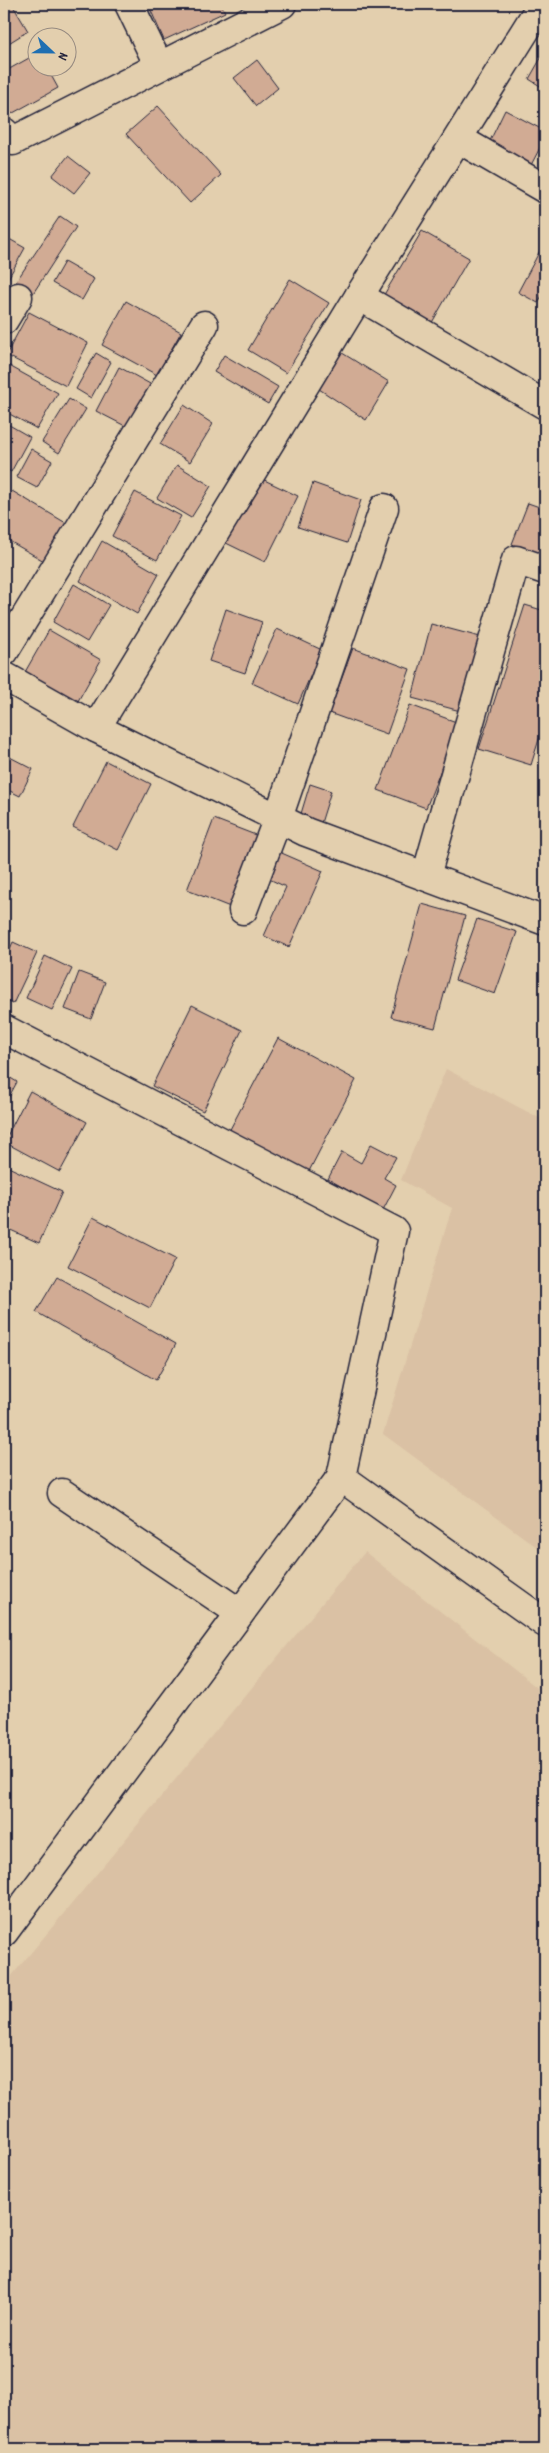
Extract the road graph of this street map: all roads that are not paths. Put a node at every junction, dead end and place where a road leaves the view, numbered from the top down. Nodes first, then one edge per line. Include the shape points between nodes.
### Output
1 (129, 4) edge
2 (282, 4) edge
3 (542, 4) edge
4 (159, 66) junction
5 (4, 132) edge
6 (459, 140) junction
7 (545, 189) edge
8 (359, 296) junction
9 (18, 297) dead end
10 (4, 320) edge
11 (204, 325) dead end
12 (545, 405) edge
13 (384, 508) dead end
14 (545, 570) edge
15 (4, 652) edge
16 (4, 676) edge
17 (96, 728) junction
18 (278, 818) junction
19 (426, 876) junction
20 (242, 910) dead end
21 (545, 921) edge
22 (4, 1029) edge
23 (341, 1477) junction
24 (62, 1493) dead end
25 (240, 1613) junction
26 (545, 1623) edge
27 (4, 1932) edge

1 - 4 street
2 - 4 street
3 - 6 street
4 - 5 street via 12,141
6 - 7 street
6 - 8 street
8 - 12 street
8 - 17 street
9 - 10 street
11 - 15 street
13 - 18 street
14 - 19 street via 516,560
16 - 17 street
17 - 18 street
18 - 19 street via 306,832
18 - 20 street
19 - 21 street
22 - 23 street via 394,1232
23 - 25 street
23 - 26 street
24 - 25 street
25 - 27 street

